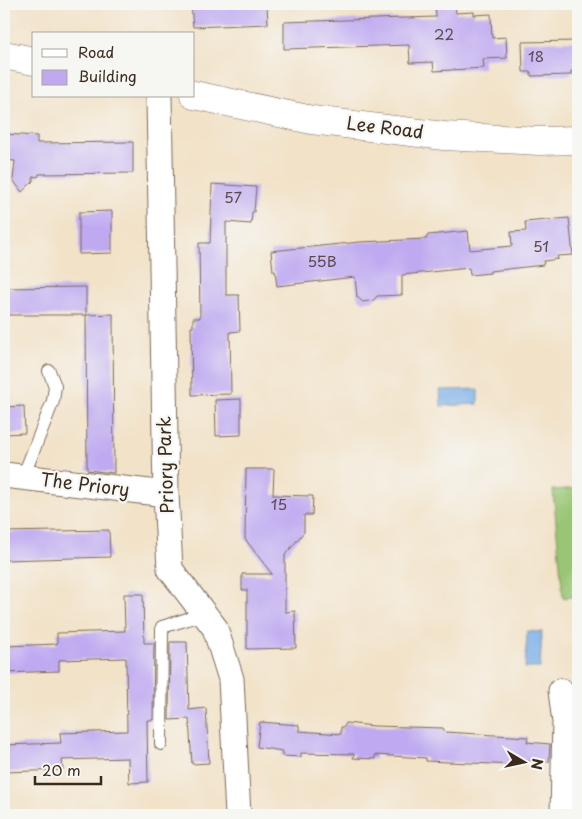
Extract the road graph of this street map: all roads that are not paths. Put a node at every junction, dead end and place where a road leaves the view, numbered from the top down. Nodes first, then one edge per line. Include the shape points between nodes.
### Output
1 (4, 55) edge
2 (32, 61) edge
3 (195, 95) edge
4 (159, 98) edge
5 (578, 140) edge
6 (49, 371) dead end
7 (13, 476) edge
8 (166, 494) junction
9 (204, 614) junction
10 (561, 690) dead end
11 (161, 744) dead end
12 (238, 815) edge
13 (563, 815) edge

1 - 2 main road
3 - 5 main road, Lee Road via 312,120 444,136
4 - 8 street, Priory Park
6 - 7 lane via 54,386 53,401
7 - 8 street, The Priory
8 - 9 street, Priory Park via 170,568
9 - 11 lane via 162,627
9 - 12 street, Priory Park via 215,628 231,679
10 - 13 street via 565,722

